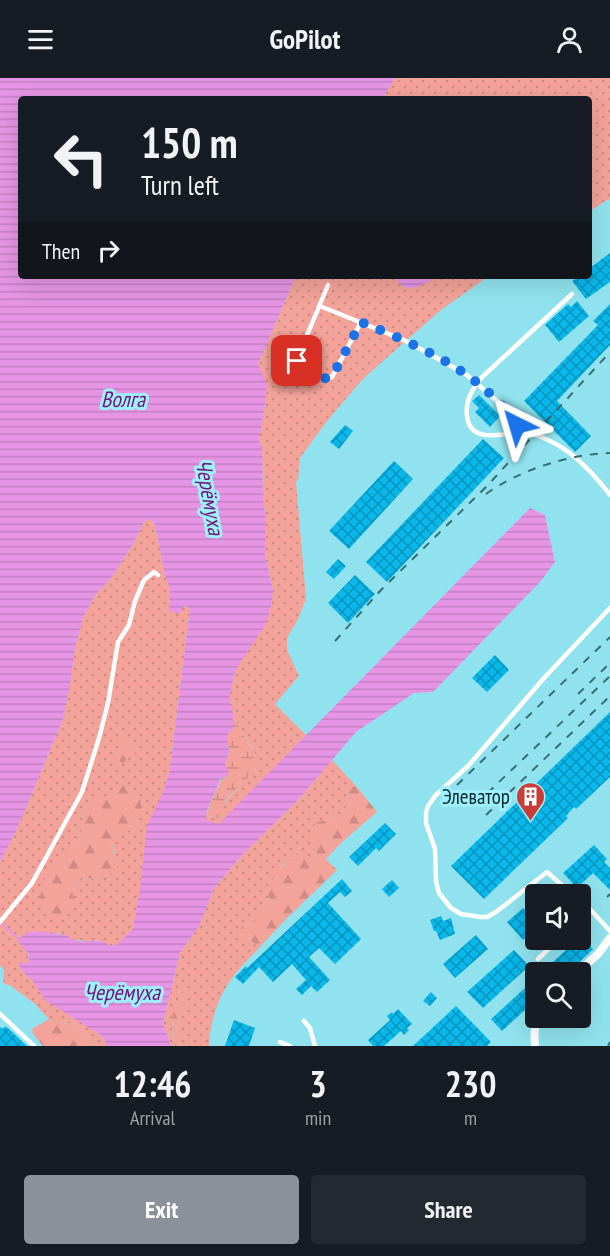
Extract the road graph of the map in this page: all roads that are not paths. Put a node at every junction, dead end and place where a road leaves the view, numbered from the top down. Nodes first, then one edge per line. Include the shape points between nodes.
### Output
1 (328, 285) dead end
2 (572, 294) dead end
3 (320, 306) junction
4 (361, 322) junction
5 (477, 383) junction
6 (527, 433) junction
7 (610, 495) edge
8 (158, 575) dead end
9 (610, 608) edge
10 (532, 884) edge
11 (561, 884) edge
12 (525, 889) edge
13 (591, 910) edge
14 (0, 922) edge
15 (610, 931) edge
16 (610, 938) edge
17 (547, 950) edge
18 (538, 959) dead end
19 (589, 962) edge
20 (0, 1014) edge
21 (304, 1021) dead end
22 (535, 1028) edge
23 (280, 1041) dead end
24 (34, 1046) edge
25 (290, 1046) edge
26 (315, 1046) edge
27 (535, 1046) edge

1 - 3 lane
2 - 5 lane
3 - 4 lane
3 - 4 lane via 297,361 311,376 332,377
4 - 5 lane via 419,347
5 - 6 lane
5 - 6 lane via 466,406 471,428 492,436
6 - 7 lane via 550,440 574,457
8 - 14 lane via 154,572 144,580 129,625 118,642 108,703 82,792 32,883
9 - 12 lane via 469,765 435,796 426,812 435,849 437,888 456,911 487,917
10 - 11 lane via 547,872
13 - 15 lane
16 - 19 street
17 - 18 lane
20 - 24 lane
21 - 26 lane
22 - 27 street
23 - 25 lane

